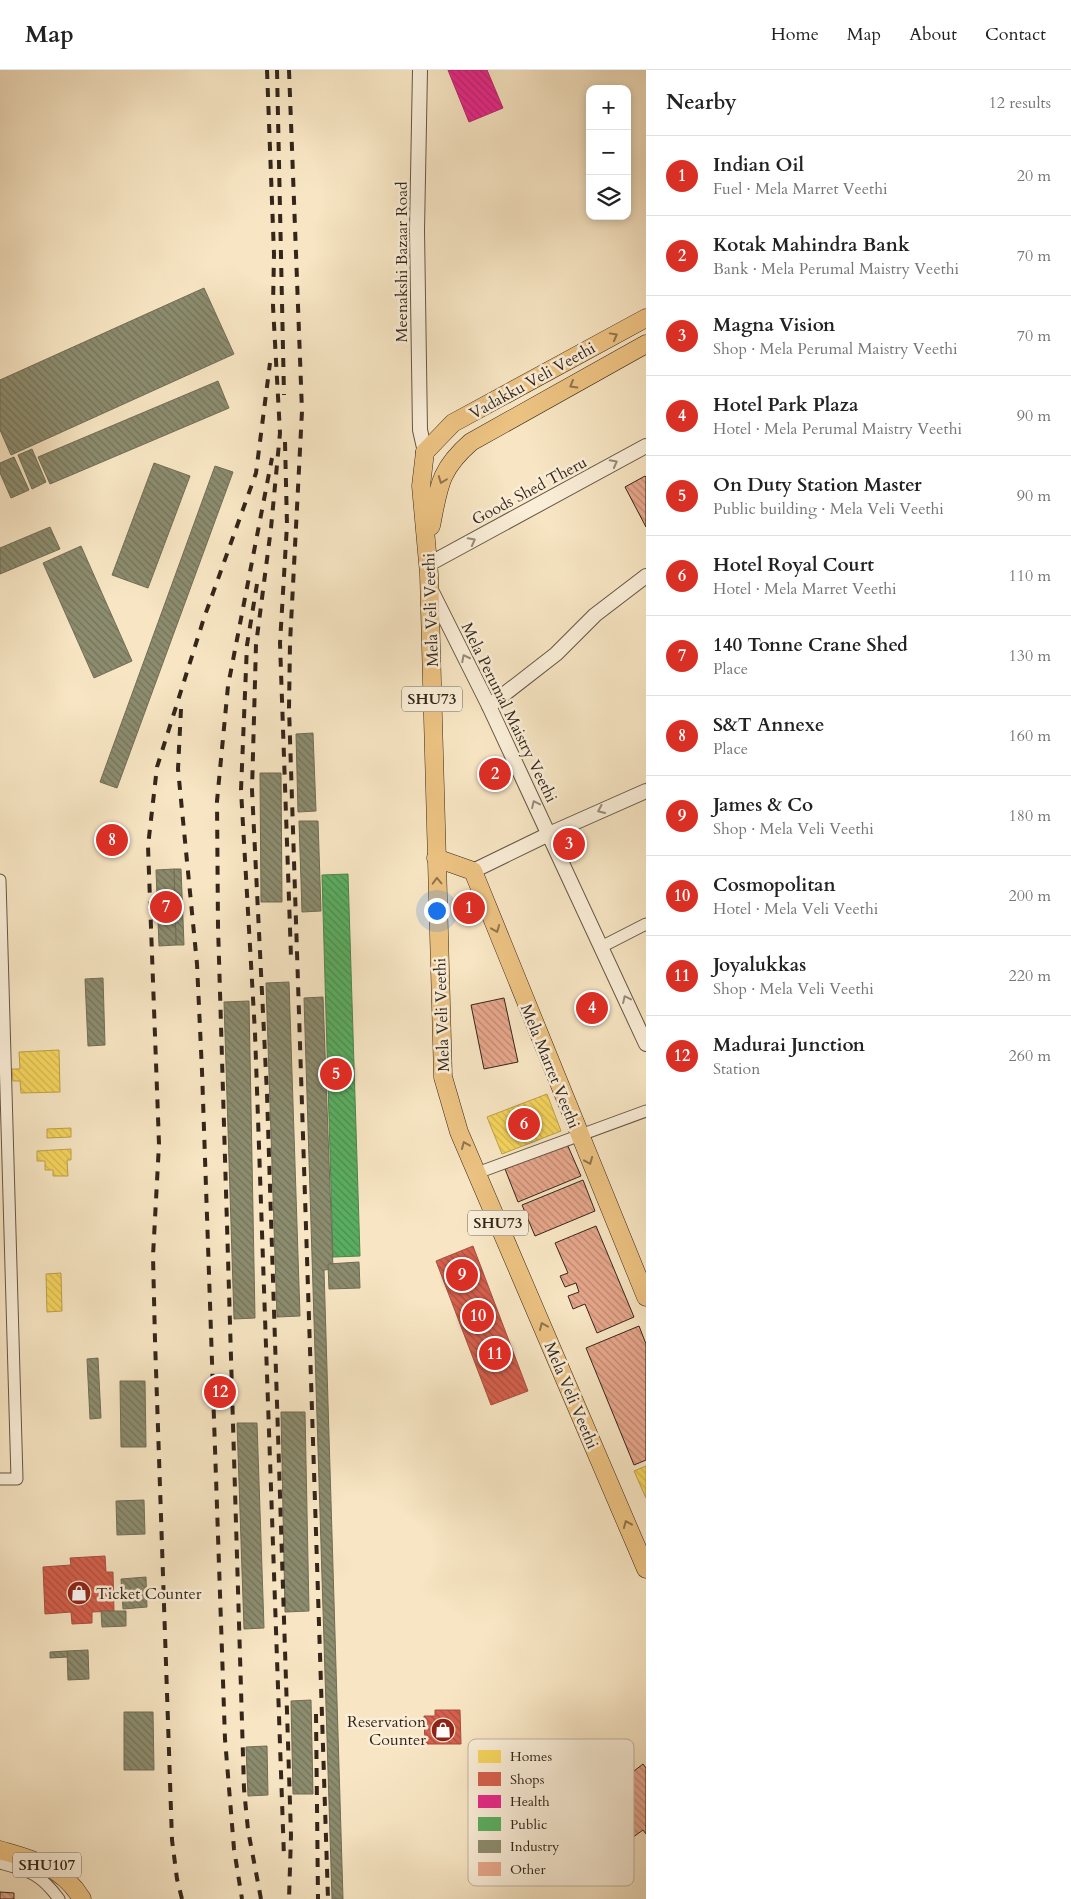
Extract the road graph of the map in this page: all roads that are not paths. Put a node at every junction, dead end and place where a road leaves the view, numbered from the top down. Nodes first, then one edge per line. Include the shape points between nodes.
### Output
1 (420, 70) edge
2 (646, 318) edge
3 (646, 344) edge
4 (472, 442) junction
5 (646, 446) edge
6 (425, 452) junction
7 (428, 542) junction
8 (429, 564) junction
9 (646, 576) edge
10 (430, 588) junction
11 (489, 706) junction
12 (646, 791) edge
13 (549, 834) junction
14 (436, 858) junction
15 (473, 871) junction
16 (0, 880) edge
17 (646, 924) edge
18 (602, 947) junction
19 (646, 1044) edge
20 (4, 1108) edge
21 (646, 1111) edge
22 (579, 1135) junction
23 (477, 1173) junction
24 (646, 1297) edge
25 (0, 1479) edge
26 (646, 1569) edge
27 (0, 1850) edge
28 (0, 1863) edge
29 (59, 1899) edge
30 (82, 1899) edge

1 - 6 street, Meenakshi Bazaar Road via 416,230 420,430
6 -> 2 main road, Vadakku Veli Veethi via 453,423
3 -> 4 main road, Vadakku Veli Veethi / SHU73
4 - 6 main road
4 -> 7 main road, Mela Veli Veethi / SHU73 via 456,456 439,484
8 -> 5 street, Goods Shed Theru
6 - 7 main road, Mela Veli Veethi / SHU73 via 421,486
7 - 8 main road, Mela Veli Veethi / SHU73
8 - 10 main road, Mela Veli Veethi / SHU73
9 - 11 street via 595,615 556,654
11 -> 10 street, Mela Perumal Maistry Veethi
10 - 14 main road, Mela Veli Veethi / SHU73
13 -> 11 street, Mela Perumal Maistry Veethi
12 -> 13 street
13 - 15 street
13 - 18 street, Mela Perumal Maistry Veethi
14 - 15 main road
23 -> 14 main road, Mela Veli Veethi / SHU73 via 459,1132 442,1077
15 -> 22 main road, Mela Marret Veethi
16 - 20 street
17 - 18 street
19 -> 18 street, Mela Perumal Maistry Veethi
20 - 25 street via 17,1479
21 - 22 street
22 - 23 street
22 -> 24 main road, Mela Marret Veethi
26 -> 23 main road, Mela Veli Veethi / SHU73
27 - 30 main road, SHU107 via 52,1867
28 - 29 street via 30,1872 47,1883

